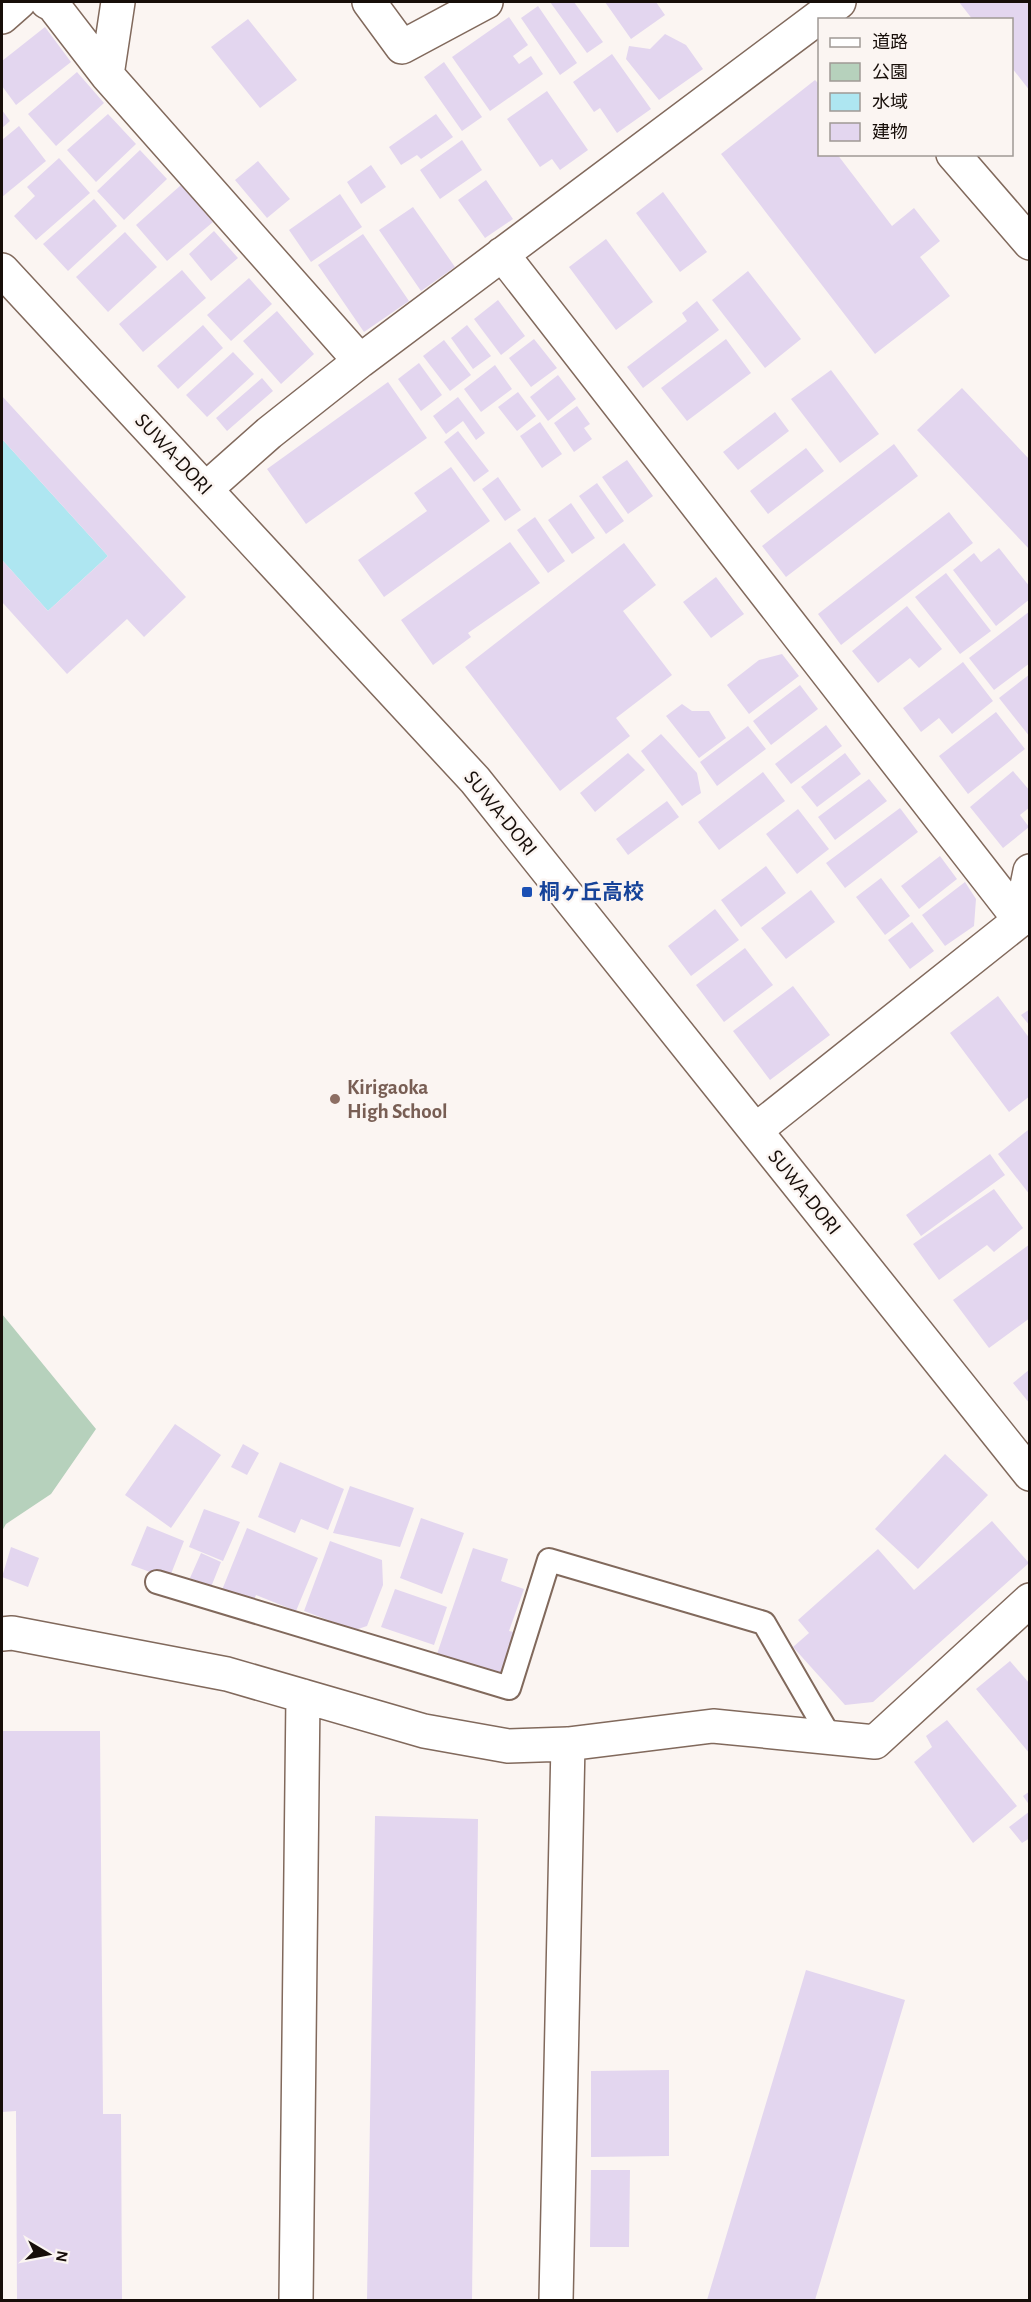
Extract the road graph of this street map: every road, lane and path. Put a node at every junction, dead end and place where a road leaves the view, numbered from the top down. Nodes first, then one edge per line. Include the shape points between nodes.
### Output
1 (19, 2) edge
2 (47, 2) edge
3 (369, 2) edge
4 (486, 2) edge
5 (126, 7) edge
6 (832, 8) edge
7 (2, 17) edge
8 (818, 18) edge
9 (819, 18) edge
10 (80, 38) junction
11 (107, 75) junction
12 (955, 156) edge
13 (1029, 243) edge
14 (502, 254) junction
15 (2, 270) edge
16 (360, 361) junction
17 (207, 488) junction
18 (1029, 871) edge
19 (1025, 926) edge
20 (756, 1130) junction
21 (1029, 1474) edge
22 (158, 1582) dead end
23 (1029, 1600) edge
24 (2, 1634) edge
25 (303, 1696) junction
26 (830, 1737) junction
27 (568, 1744) junction
28 (296, 2301) edge
29 (556, 2301) edge

1 - 7 street
2 - 10 street
3 - 4 street via 402,47
5 - 10 street
5 - 11 street
6 - 9 street
8 - 14 street
10 - 11 street
11 - 16 street
12 - 13 street
14 - 16 street
14 - 19 street
15 - 17 street, SUWA-DORI
16 - 17 street via 269,432
17 - 20 street, SUWA-DORI via 475,780
18 - 19 street
19 - 20 street
20 - 21 street, SUWA-DORI
22 - 26 lane via 509,1688 549,1560 764,1623
23 - 26 street via 875,1742
24 - 25 street via 227,1674
25 - 27 street via 424,1731 507,1746
25 - 28 street
26 - 27 street via 713,1726
27 - 29 street

